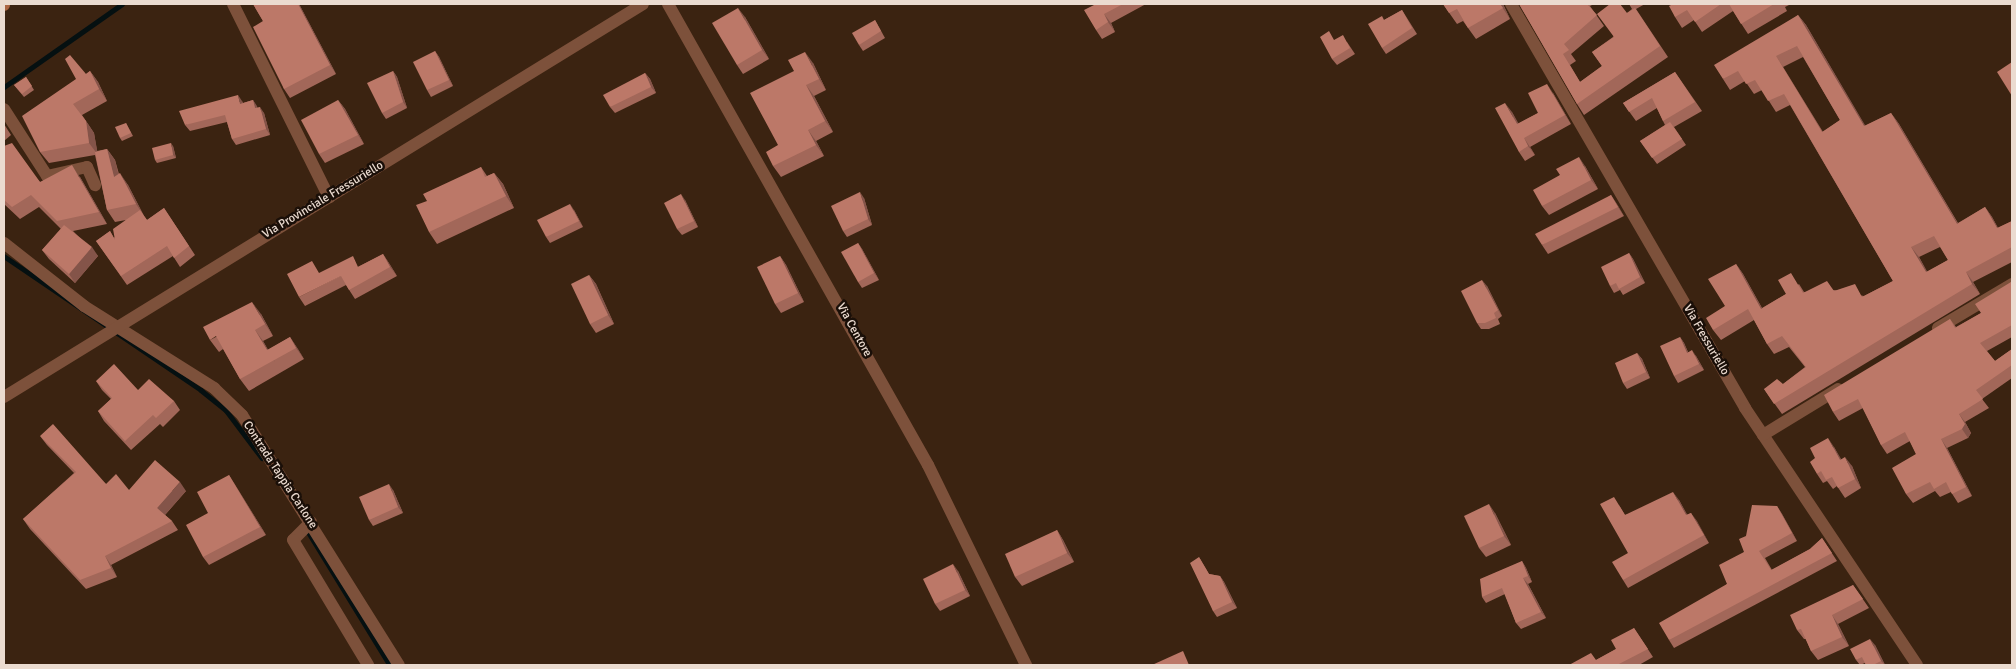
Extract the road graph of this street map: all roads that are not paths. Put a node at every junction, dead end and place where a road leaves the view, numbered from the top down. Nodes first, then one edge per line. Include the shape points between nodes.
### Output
1 (233, 4) edge
2 (643, 4) edge
3 (668, 4) edge
4 (1511, 4) edge
5 (4, 109) edge
6 (95, 185) dead end
7 (329, 196) junction
8 (4, 242) edge
9 (2012, 284) edge
10 (117, 326) junction
11 (1929, 334) edge
12 (1854, 379) edge
13 (4, 397) edge
14 (1763, 435) junction
15 (311, 522) junction
16 (368, 665) edge
17 (398, 665) edge
18 (1026, 665) edge
19 (1917, 665) edge

1 - 7 street
2 - 7 street, Via Provinciale Fressuriello
3 - 18 street, Via Centore via 923,456
4 - 14 street, Via Fressuriello
5 - 6 street via 47,176 86,167
7 - 10 street, Via Provinciale Fressuriello
8 - 10 street, Contrada Tappia Carlone via 84,306
9 - 11 street
10 - 13 street, Via Provinciale Fressuriello
10 - 15 street, Contrada Tappia Carlone via 200,378 242,415
12 - 14 street
14 - 19 street, Via Fressuriello
15 - 16 street via 293,540
15 - 17 street, Contrada Tappia Carlone

